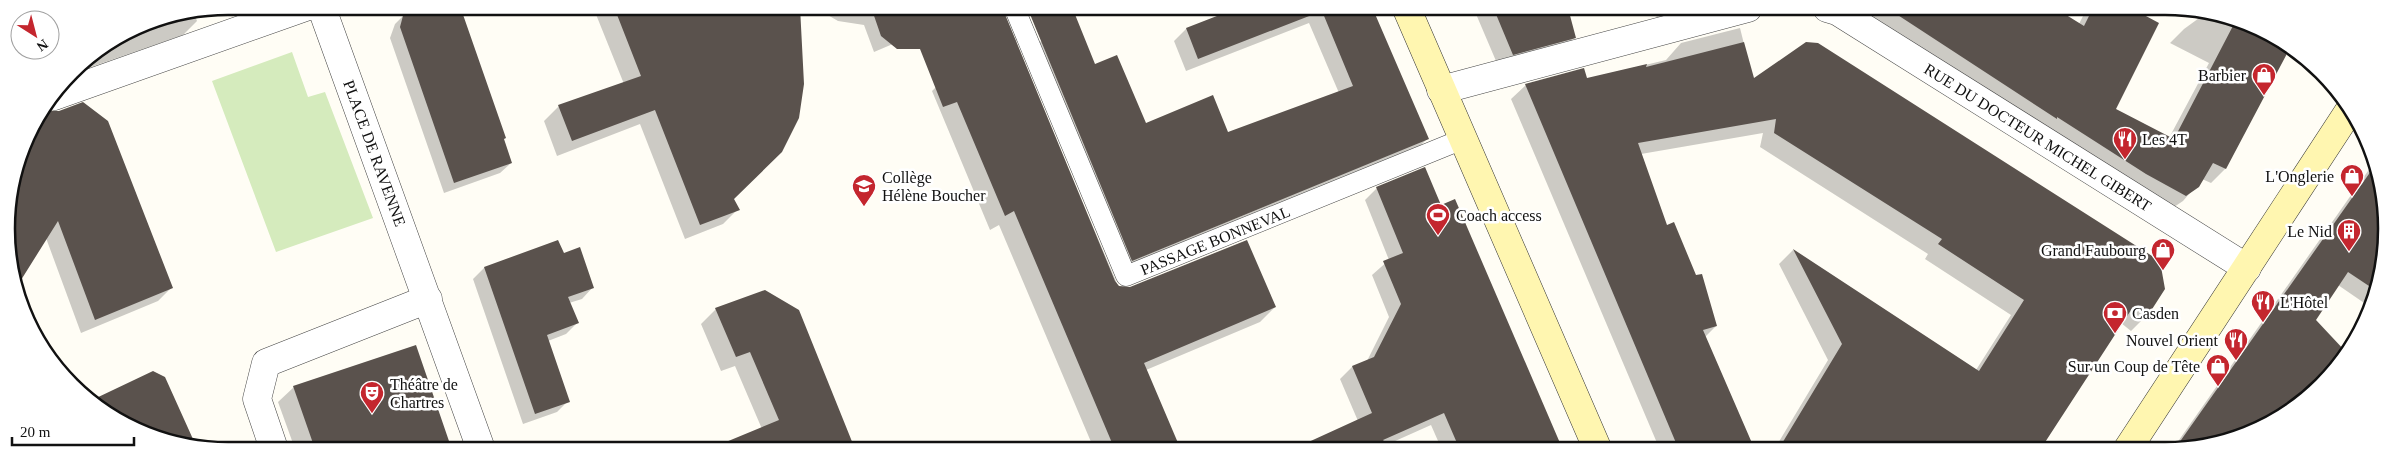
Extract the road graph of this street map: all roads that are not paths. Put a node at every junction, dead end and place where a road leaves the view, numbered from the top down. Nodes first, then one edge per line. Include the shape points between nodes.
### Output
1 (283, 15) edge
2 (324, 15) edge
3 (1017, 15) edge
4 (1409, 15) edge
5 (1722, 15) edge
6 (1843, 15) edge
7 (1441, 90) junction
8 (64, 92) edge
9 (2346, 116) edge
10 (1463, 140) junction
11 (2247, 268) junction
12 (428, 299) junction
13 (271, 442) edge
14 (479, 442) edge
15 (1595, 442) edge
16 (2132, 442) edge

1 - 8 street
2 - 12 street, PLACE DE RAVENNE
3 - 10 lane, PASSAGE BONNEVAL via 1126,276
4 - 7 main road
5 - 7 street
6 - 11 street, RUE DU DOCTEUR MICHEL GIBERT
7 - 10 main road
9 - 11 main road
10 - 15 main road
11 - 16 main road
12 - 13 street via 266,363 256,399
12 - 14 street, PLACE DE RAVENNE

